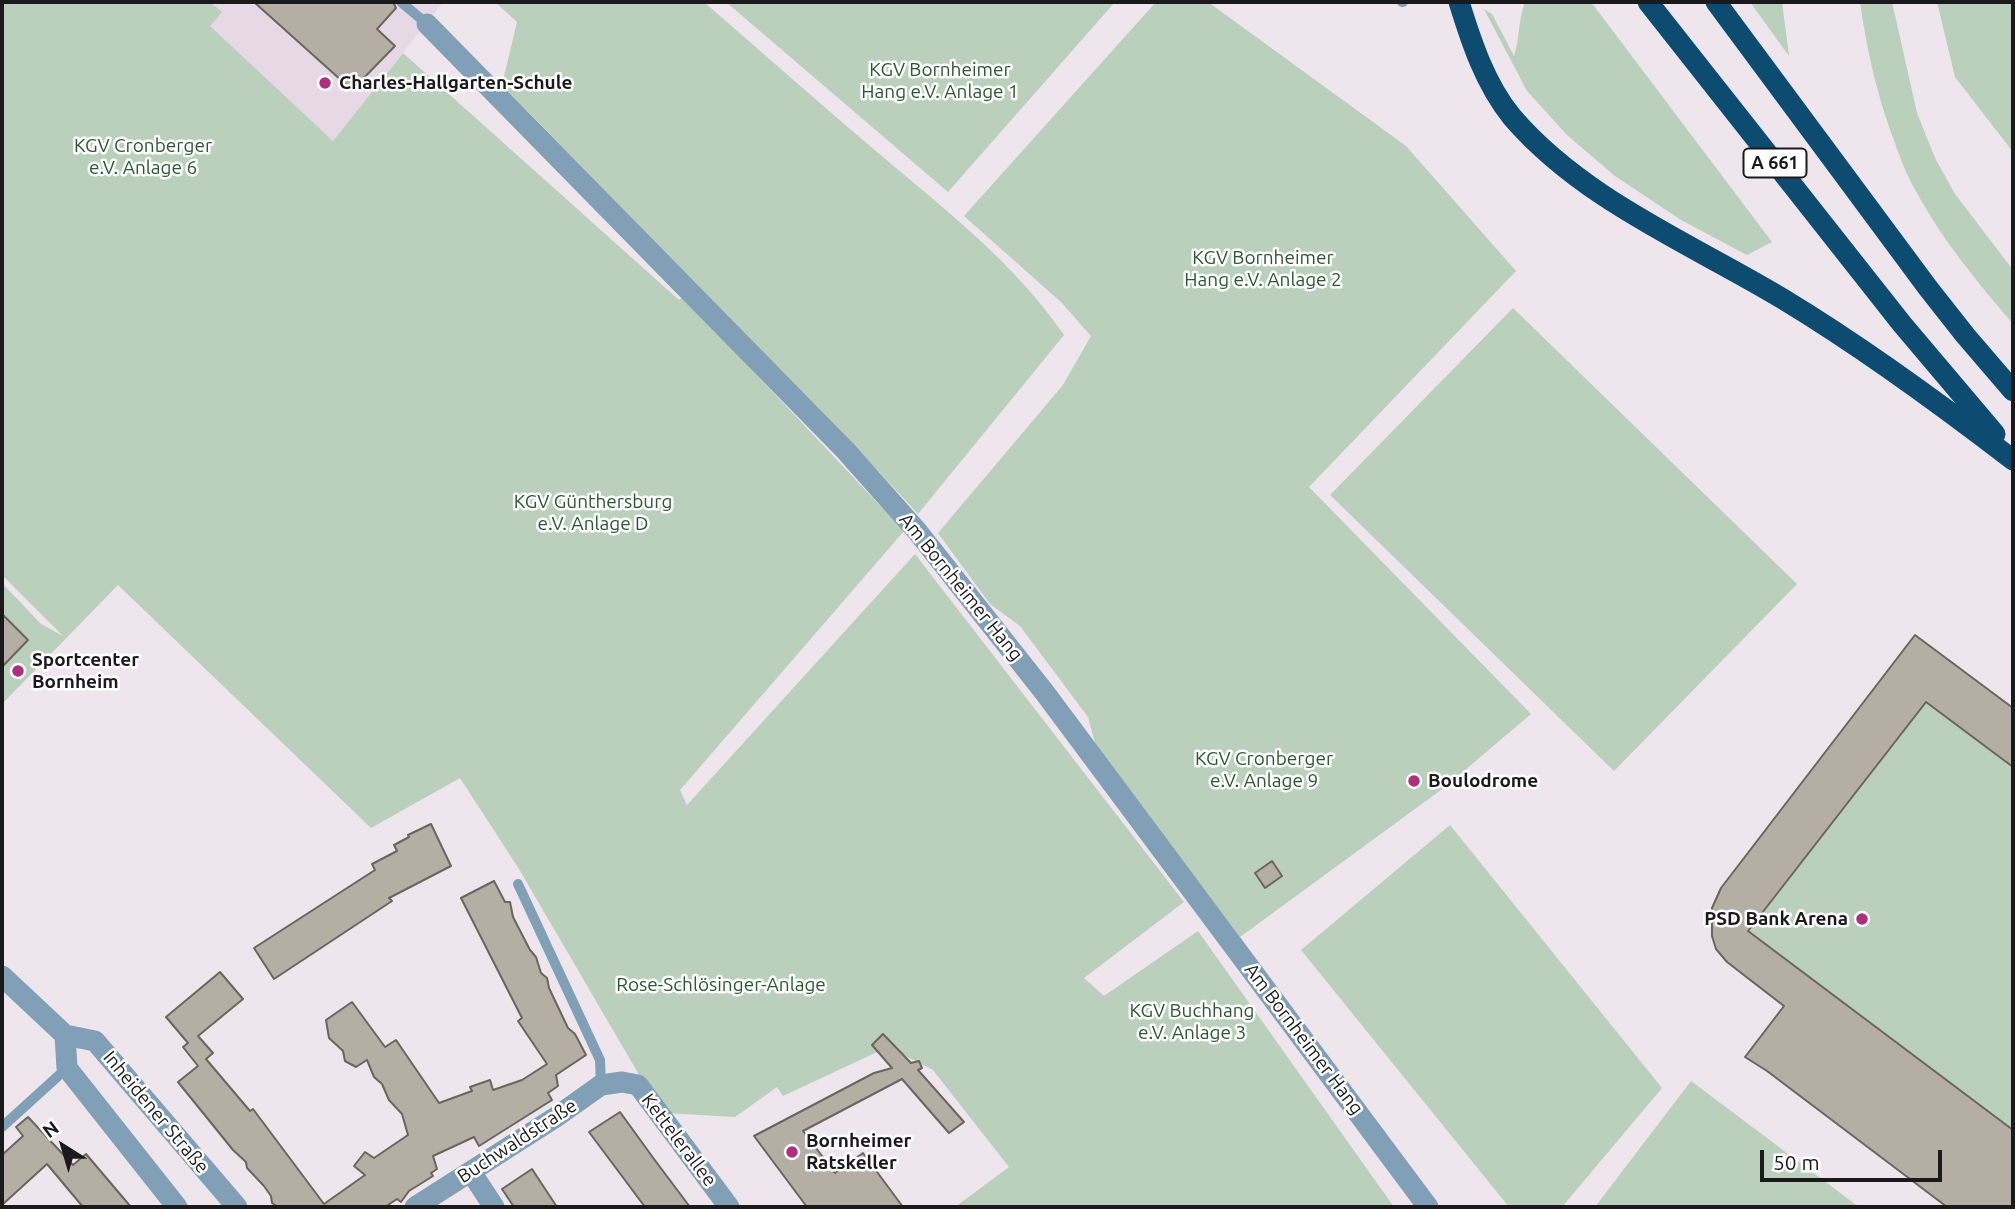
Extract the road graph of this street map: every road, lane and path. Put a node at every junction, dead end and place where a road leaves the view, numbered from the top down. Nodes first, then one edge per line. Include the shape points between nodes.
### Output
1 (401, 2) edge
2 (1459, 2) edge
3 (1648, 2) edge
4 (1716, 2) edge
5 (427, 24) joint
6 (2013, 391) edge
7 (2013, 454) edge
8 (2013, 460) edge
9 (518, 884) dead end
10 (2, 976) edge
11 (65, 1034) junction
12 (67, 1068) junction
13 (611, 1083) junction
14 (2, 1127) edge
15 (471, 1172) junction
16 (177, 1207) edge
17 (237, 1207) edge
18 (415, 1207) edge
19 (494, 1207) edge
20 (730, 1207) edge
21 (1428, 1207) edge

1 - 5 lane
2 - 8 highway via 1485,74 1511,115 1546,152 1664,234 1860,347
3 - 7 highway, A 661 via 1902,324
4 - 6 highway, A 661 via 1928,288
5 - 21 street, Am Bornheimer Hang via 836,441 918,531 1045,693
9 - 13 lane
10 - 11 street, Inheidener Straße
11 - 12 street
11 - 17 street, Inheidener Straße via 95,1041
12 - 14 lane
12 - 16 street, Inheidener Straße
13 - 15 street, Buchwaldstraße
13 - 20 street, Kettelerallee via 638,1085
15 - 18 street, Buchwaldstraße
15 - 19 street

